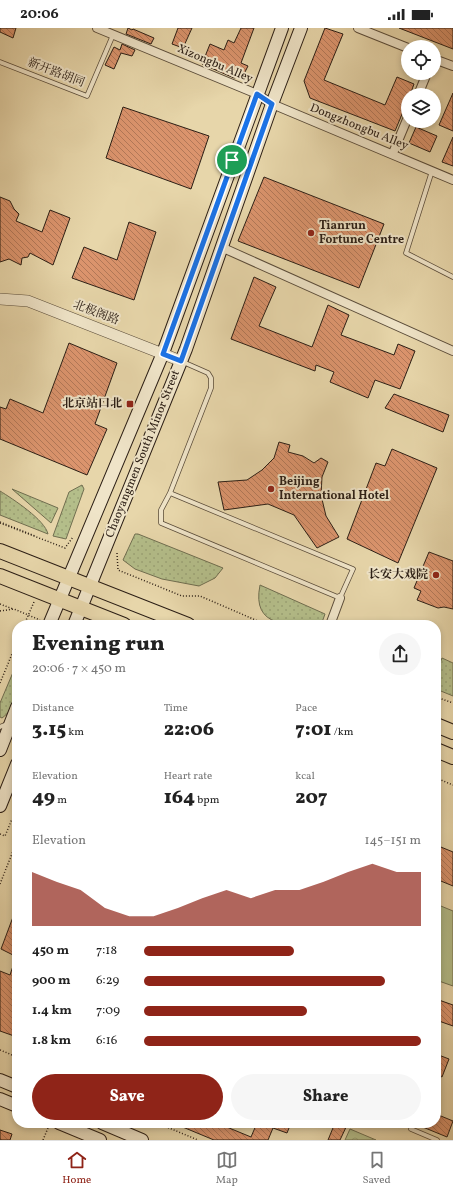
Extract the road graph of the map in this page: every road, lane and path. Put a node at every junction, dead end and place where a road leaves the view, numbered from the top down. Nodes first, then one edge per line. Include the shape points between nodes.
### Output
1 (97, 28) edge
2 (282, 28) edge
3 (300, 28) edge
4 (363, 29) edge
5 (113, 35) junction
6 (401, 45) edge
7 (0, 62) edge
8 (441, 62) edge
9 (453, 66) edge
10 (257, 94) junction
11 (272, 104) junction
12 (403, 128) edge
13 (393, 153) junction
14 (432, 171) junction
15 (453, 180) edge
16 (221, 248) junction
17 (453, 277) edge
18 (0, 299) edge
19 (453, 351) edge
20 (163, 354) junction
21 (181, 361) junction
22 (170, 493) junction
23 (0, 522) edge
24 (73, 538) dead end
25 (0, 551) edge
26 (117, 553) dead end
27 (0, 576) edge
28 (69, 579) junction
29 (89, 586) junction
30 (340, 598) junction
31 (59, 600) junction
32 (0, 604) edge
33 (81, 608) junction
34 (14, 609) junction
35 (0, 611) edge
36 (40, 620) edge
37 (52, 620) edge
38 (76, 620) edge
39 (111, 620) edge
40 (175, 620) edge
41 (255, 620) edge
42 (332, 620) edge
43 (12, 654) edge
44 (0, 683) edge
45 (441, 699) edge
46 (453, 703) edge
47 (11, 722) joint
48 (0, 727) edge
49 (441, 727) edge
50 (453, 732) edge
51 (0, 750) edge
52 (441, 752) edge
53 (453, 757) edge
54 (12, 776) edge
55 (441, 780) edge
56 (453, 785) edge
57 (0, 806) edge
58 (12, 819) edge
59 (0, 834) edge
60 (12, 854) edge
61 (0, 884) edge
62 (0, 1050) edge
63 (12, 1054) edge
64 (0, 1080) edge
65 (12, 1085) edge
66 (0, 1099) edge
67 (12, 1104) edge
68 (48, 1128) edge
69 (71, 1128) edge
70 (115, 1128) edge
71 (169, 1128) edge
72 (411, 1129) dead end
73 (43, 1140) edge
74 (100, 1140) edge
75 (142, 1140) edge
76 (198, 1140) edge
77 (437, 1140) edge

1 - 5 street, Xizongbu Alley
2 - 10 main road, Chaoyangmen South Minor Street
3 - 11 main road, Chaoyangmen South Minor Street
4 - 6 street
5 - 7 lane, 新开路胡同 via 87,96
5 - 10 street, Xizongbu Alley
8 - 9 street
10 - 11 street, Dongzhongbu Alley
10 - 20 main road, Chaoyangmen South Minor Street
11 - 13 street, Dongzhongbu Alley
11 - 16 main road, Chaoyangmen South Minor Street
12 - 13 street
13 - 14 street, Dongzhongbu Alley
14 - 15 street, Dongzhongbu Alley
14 - 17 lane via 406,253
16 - 19 street
16 - 21 main road, Chaoyangmen South Minor Street
18 - 20 street, 北极阁路 via 28,301
20 - 21 street, 北极阁路
20 - 28 main road, Chaoyangmen South Minor Street
21 - 22 lane via 208,373 211,388
21 - 29 main road, Chaoyangmen South Minor Street
22 - 30 lane via 161,510 161,523
22 - 30 lane via 352,569
23 - 24 path via 65,548
25 - 28 highway
26 - 41 path via 118,570 182,596 200,596
27 - 31 highway
28 - 29 highway
28 - 31 main road, Chaoyangmen South Minor Street
29 - 33 main road, Chaoyangmen South Minor Street
29 - 40 highway
30 - 42 street
31 - 33 highway
31 - 37 main road, Chaoyangmen South Minor Street
32 - 34 path
33 - 38 main road, Chaoyangmen South Minor Street
33 - 39 highway
34 - 35 path
34 - 36 path
43 - 44 path
45 - 46 path
47 - 48 lane
47 - 51 main road
49 - 50 highway
52 - 53 highway
54 - 57 main road
55 - 56 path
58 - 59 path via 5,836
60 - 61 path
62 - 63 path
64 - 65 main road
66 - 67 main road
68 - 73 path, bridge
69 - 74 main road
70 - 75 main road
71 - 76 path
72 - 77 lane

